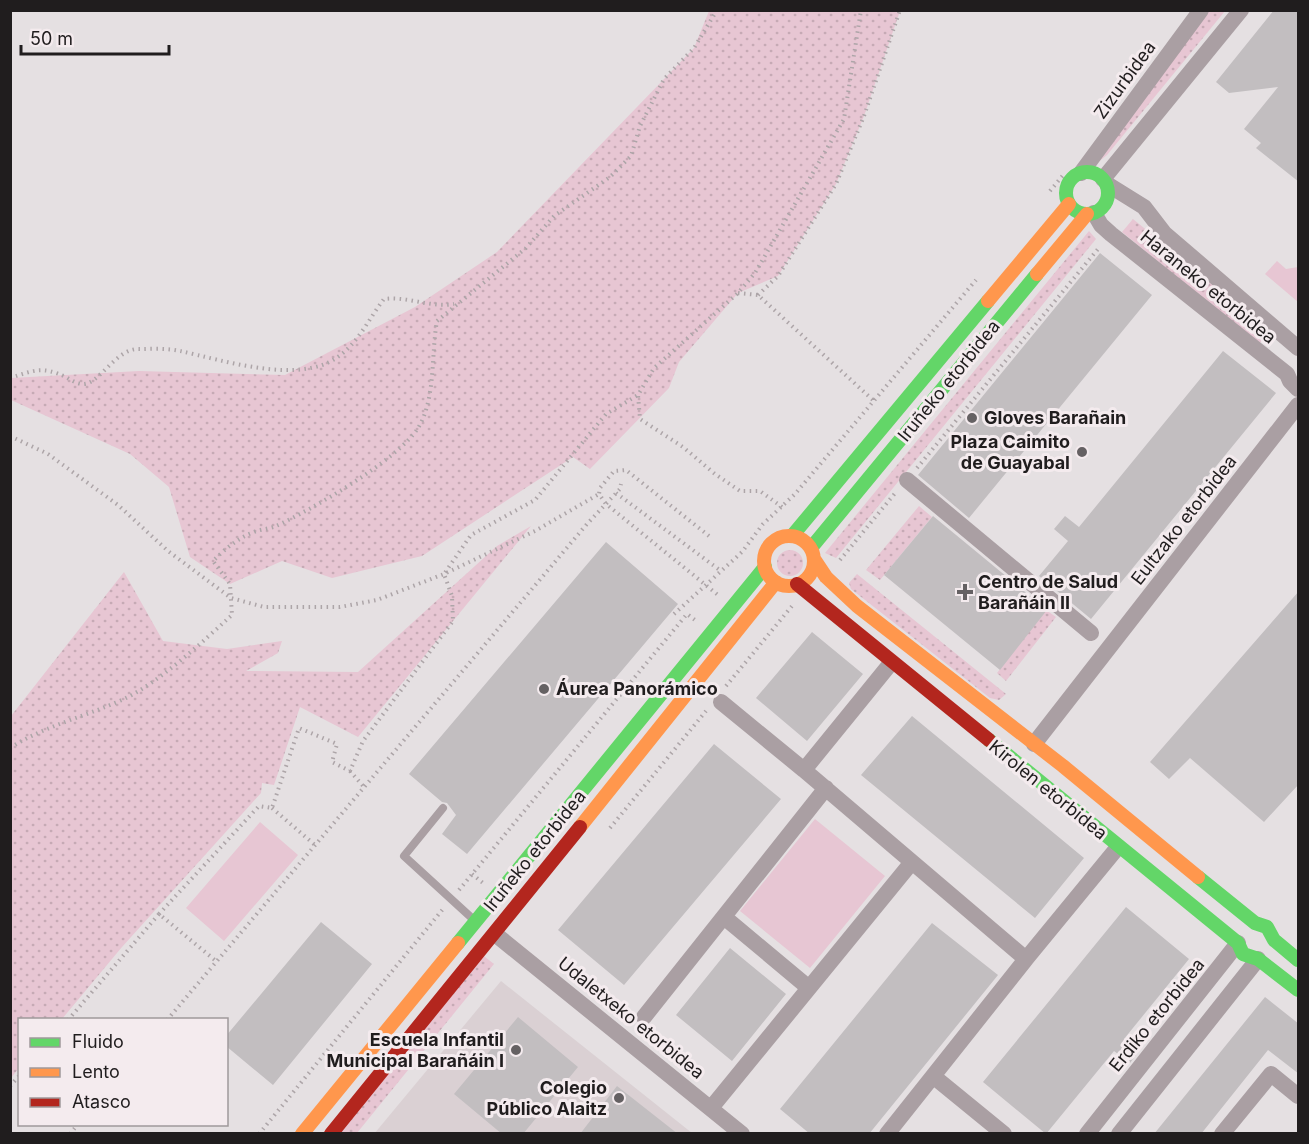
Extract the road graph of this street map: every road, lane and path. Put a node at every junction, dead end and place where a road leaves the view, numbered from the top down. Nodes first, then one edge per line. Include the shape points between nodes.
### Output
1 (717, 10) edge
2 (861, 10) edge
3 (900, 10) edge
4 (1201, 10) edge
5 (1241, 10) edge
6 (1084, 168) junction
7 (1105, 181) junction
8 (1043, 199) dead end
9 (1069, 204) junction
10 (1090, 214) junction
11 (1098, 249) dead end
12 (977, 278) dead end
13 (738, 293) junction
14 (758, 295) junction
15 (456, 303) junction
16 (1299, 348) edge
17 (1299, 353) edge
18 (1287, 374) junction
19 (10, 378) edge
20 (1299, 389) edge
21 (638, 395) junction
22 (874, 402) junction
23 (1299, 405) edge
24 (10, 436) edge
25 (907, 480) junction
26 (621, 484) dead end
27 (616, 493) junction
28 (598, 494) junction
29 (606, 504) junction
30 (782, 507) junction
31 (709, 536) dead end
32 (792, 536) junction
33 (813, 553) junction
34 (765, 567) junction
35 (834, 567) dead end
36 (721, 571) junction
37 (444, 574) junction
38 (776, 582) junction
39 (706, 584) junction
40 (797, 584) junction
41 (231, 598) junction
42 (733, 607) junction
43 (674, 614) dead end
44 (687, 614) dead end
45 (1090, 633) dead end
46 (891, 663) junction
47 (721, 702) dead end
48 (1034, 744) junction
49 (10, 748) edge
50 (804, 770) junction
51 (350, 771) junction
52 (364, 787) junction
53 (826, 788) junction
54 (272, 808) junction
55 (442, 808) dead end
56 (315, 845) junction
57 (1118, 847) junction
58 (912, 862) junction
59 (451, 899) junction
60 (159, 914) junction
61 (724, 916) junction
62 (476, 922) junction
63 (1254, 922) junction
64 (495, 934) junction
65 (1274, 940) junction
66 (1238, 943) junction
67 (1026, 959) junction
68 (1258, 959) junction
69 (1299, 960) edge
70 (216, 961) junction
71 (809, 988) junction
72 (1299, 990) edge
73 (644, 1017) dead end
74 (70, 1018) edge
75 (169, 1018) edge
76 (933, 1076) junction
77 (1299, 1096) edge
78 (711, 1108) junction
79 (259, 1134) edge
80 (302, 1134) edge
81 (332, 1134) edge
82 (742, 1134) edge
83 (887, 1134) edge
84 (1004, 1134) edge
85 (1087, 1134) edge
86 (1119, 1134) edge
87 (1222, 1134) edge

1 - 15 path via 694,48 664,79 640,126 631,156 610,177 554,216 526,248 482,286
2 - 13 path via 844,119 755,273
3 - 14 path via 836,184 778,276
4 - 6 street, Zizurbidea
5 - 7 street
6 - 7 main road
6 - 8 path via 1078,165 1065,173
6 - 9 main road via 1068,184
7 - 10 main road via 1109,191 1105,205
7 - 16 street, Haraneko etorbidea via 1144,207 1164,233
9 - 10 main road
9 - 32 main road, Iruñeko etorbidea
10 - 18 street, Haraneko etorbidea
10 - 33 main road, Iruñeko etorbidea
11 - 25 path
12 - 22 path
13 - 14 path
13 - 21 path via 654,368
14 - 22 path
15 - 19 path via 439,307 384,299 340,356 310,368 271,369 229,364 177,350 136,348 90,382 81,384 50,370 34,369
15 - 41 path via 437,321 426,405 418,428 394,453 344,487 275,526 229,546 213,561 230,584
17 - 18 street via 1290,362
18 - 20 street, Haraneko etorbidea
21 - 30 path via 640,418 740,491 760,491
21 - 37 path via 606,414 536,500 471,536
22 - 30 path
23 - 48 street, Eultzako etorbidea
24 - 41 path via 48,454 100,492 168,551
25 - 35 path
25 - 45 street
26 - 27 path
27 - 29 path
27 - 36 path
28 - 29 path
28 - 31 path via 614,471 626,470
28 - 37 path via 535,531
29 - 39 path
29 - 52 path
30 - 36 path
32 - 33 main road via 800,538
32 - 34 main road via 771,544 766,551
33 - 40 main road via 810,574
33 - 48 main road, Kirolen etorbidea via 826,577 857,606
34 - 38 main road
34 - 42 main road, Iruñeko etorbidea
36 - 39 path
37 - 41 path via 377,600 340,607 264,607
37 - 51 path via 452,596 453,621 363,741
38 - 40 main road
38 - 64 main road, Iruñeko etorbidea
39 - 42 path
39 - 43 path
40 - 46 main road, Kirolen etorbidea
41 - 49 path via 232,615 167,670 124,699 35,732
42 - 62 main road, Iruñeko etorbidea
44 - 59 path, Iruñeko etorbidea
46 - 50 street
46 - 57 main road, Kirolen etorbidea
47 - 50 street
48 - 63 main road, Kirolen etorbidea
50 - 53 street
51 - 52 path
51 - 54 path via 332,762 337,744 299,728
52 - 56 path
53 - 58 street
53 - 61 street
54 - 56 path
54 - 60 path via 259,806
55 - 59 lane via 404,856
56 - 70 path
57 - 66 main road, Kirolen etorbidea
57 - 67 street
58 - 67 street
58 - 71 street
59 - 62 lane
59 - 79 path, Iruñeko etorbidea
60 - 70 path
60 - 74 path
61 - 71 street
61 - 73 street
62 - 80 main road, Iruñeko etorbidea
63 - 65 main road, Kirolen etorbidea via 1267,927
63 - 66 main road, Erdiko etorbidea via 1241,931
64 - 78 street, Udaletxeko etorbidea
64 - 81 main road, Iruñeko etorbidea
65 - 68 main road via 1271,951
65 - 69 main road, Kirolen etorbidea
66 - 68 main road, Kirolen etorbidea via 1243,954
66 - 85 street, Erdiko etorbidea
67 - 76 street
68 - 72 main road, Kirolen etorbidea
68 - 86 street
70 - 75 path
71 - 78 street
76 - 83 street
76 - 84 street
77 - 87 street via 1270,1074
78 - 82 street, Udaletxeko etorbidea

